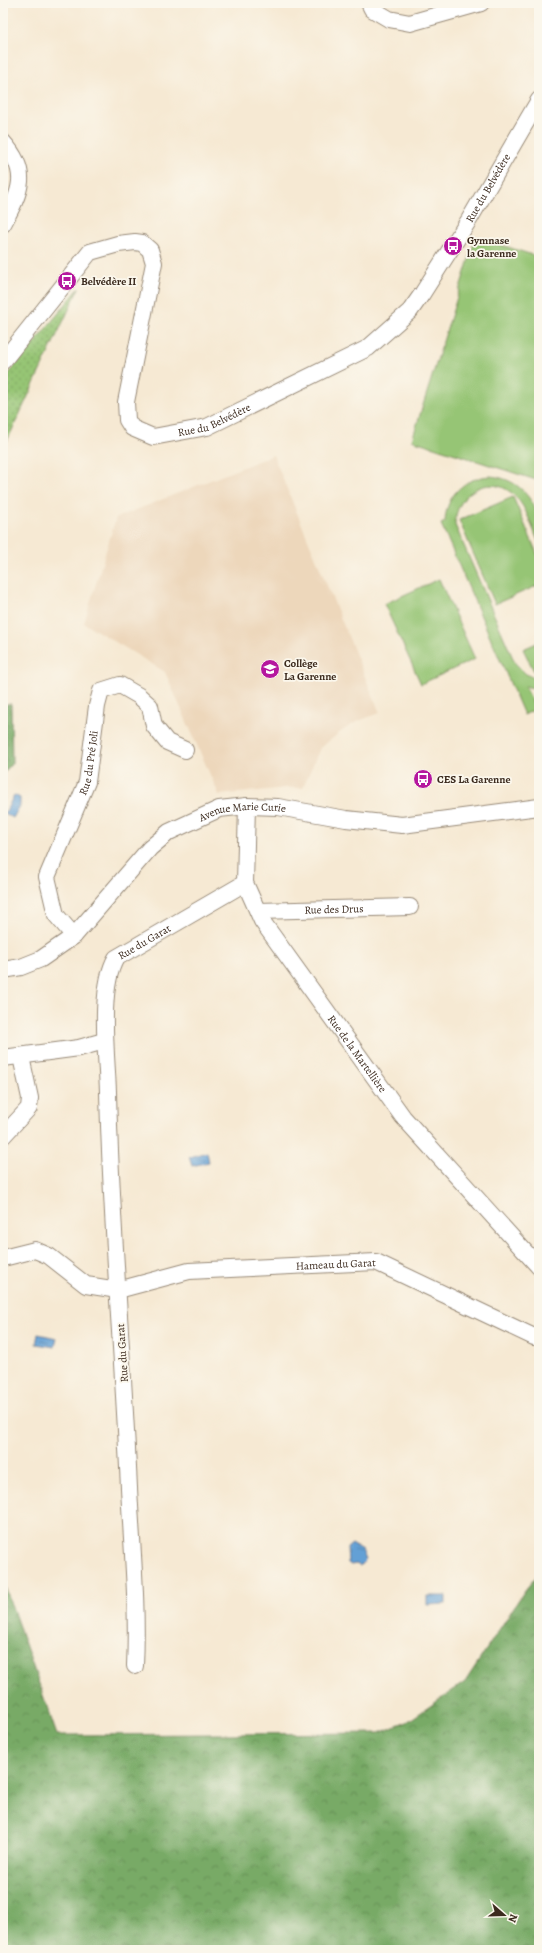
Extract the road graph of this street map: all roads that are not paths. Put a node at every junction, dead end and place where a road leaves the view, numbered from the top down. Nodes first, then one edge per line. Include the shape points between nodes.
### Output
1 (369, 3) edge
2 (480, 3) edge
3 (539, 100) edge
4 (3, 142) edge
5 (3, 224) edge
6 (3, 362) edge
7 (185, 750) dead end
8 (246, 806) junction
9 (539, 807) edge
10 (245, 883) junction
11 (410, 907) dead end
12 (258, 911) junction
13 (74, 936) junction
14 (3, 970) edge
15 (104, 1040) junction
16 (21, 1057) junction
17 (3, 1058) edge
18 (3, 1136) edge
19 (3, 1258) edge
20 (539, 1267) edge
21 (118, 1290) junction
22 (539, 1335) edge
23 (134, 1666) dead end

1 - 2 street via 372,9 389,19 410,23
3 - 6 street, Rue du Belvédère via 453,246 422,294 400,321 368,348 207,427 153,437 132,428 127,420 126,402 154,263 150,250 142,243 118,244 90,252
4 - 5 street via 20,168 22,183
7 - 13 street, Rue du Pré Joli via 167,742 154,726 150,706 139,696 120,685 100,691 87,782 47,877 56,916
8 - 9 street, Avenue Marie Curie via 278,807 402,825
8 - 10 street, Rue de la Martellière
8 - 13 street, Avenue Marie Curie via 219,809 169,832 150,848
10 - 12 street, Rue de la Martellière
10 - 15 street, Rue du Garat via 116,958 108,982
11 - 12 street, Rue des Drus
12 - 20 street, Rue de la Martellière via 402,1117
13 - 14 street, Avenue Marie Curie via 41,959 21,967
15 - 16 street via 79,1048
15 - 21 street, Rue du Garat
16 - 17 street
16 - 18 street via 30,1098 29,1108
19 - 21 street via 35,1250 48,1256 86,1285
21 - 22 street, Hameau du Garat via 189,1271 376,1262 534,1337
21 - 23 street, Rue du Garat via 137,1630

